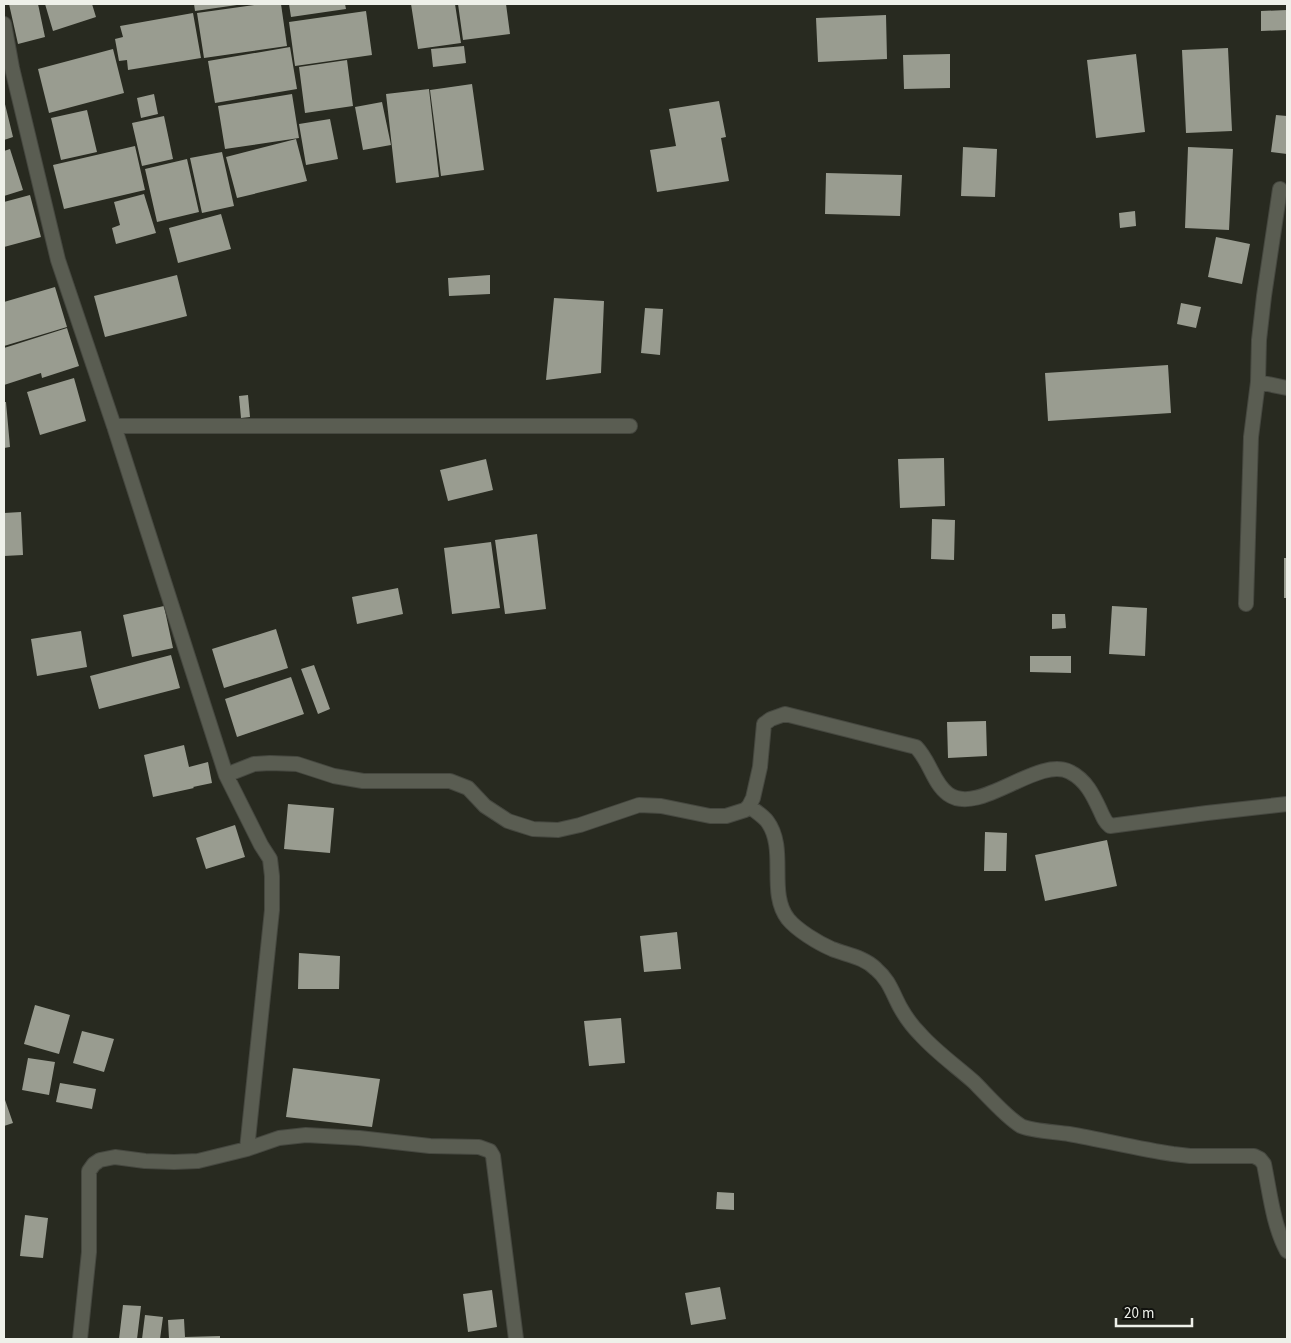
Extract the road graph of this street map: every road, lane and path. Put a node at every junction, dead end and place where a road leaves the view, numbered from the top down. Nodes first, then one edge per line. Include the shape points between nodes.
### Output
1 (4, 24) edge
2 (1280, 189) dead end
3 (1258, 382) junction
4 (1287, 388) edge
5 (114, 426) junction
6 (630, 426) dead end
7 (1246, 604) dead end
8 (226, 775) junction
9 (1287, 804) edge
10 (749, 806) junction
11 (248, 1149) junction
12 (1287, 1251) edge
13 (80, 1339) edge
14 (516, 1339) edge

1 - 5 street via 58,260
2 - 3 street via 1260,331
3 - 4 street
3 - 7 street via 1252,437
5 - 6 street
5 - 8 street
8 - 10 street via 254,764 270,763 297,764 363,781 450,781 468,788 485,806 508,821 533,829 558,830 639,805 710,816 726,816
8 - 11 street via 270,859 272,876 272,910
9 - 10 street via 1110,826 1091,791 1066,770 1044,771 986,795 973,799 959,798 950,796 941,788 916,748 785,714 764,724 756,790
10 - 12 street via 762,816 773,832 779,896 788,919 820,943 874,966 888,982 920,1035 1012,1119 1022,1127 1155,1152 1190,1156 1254,1156 1264,1164 1279,1233
11 - 13 street via 198,1161 145,1161 115,1157 94,1164 89,1171 89,1252
11 - 14 street via 279,1138 306,1135 479,1147 490,1151

